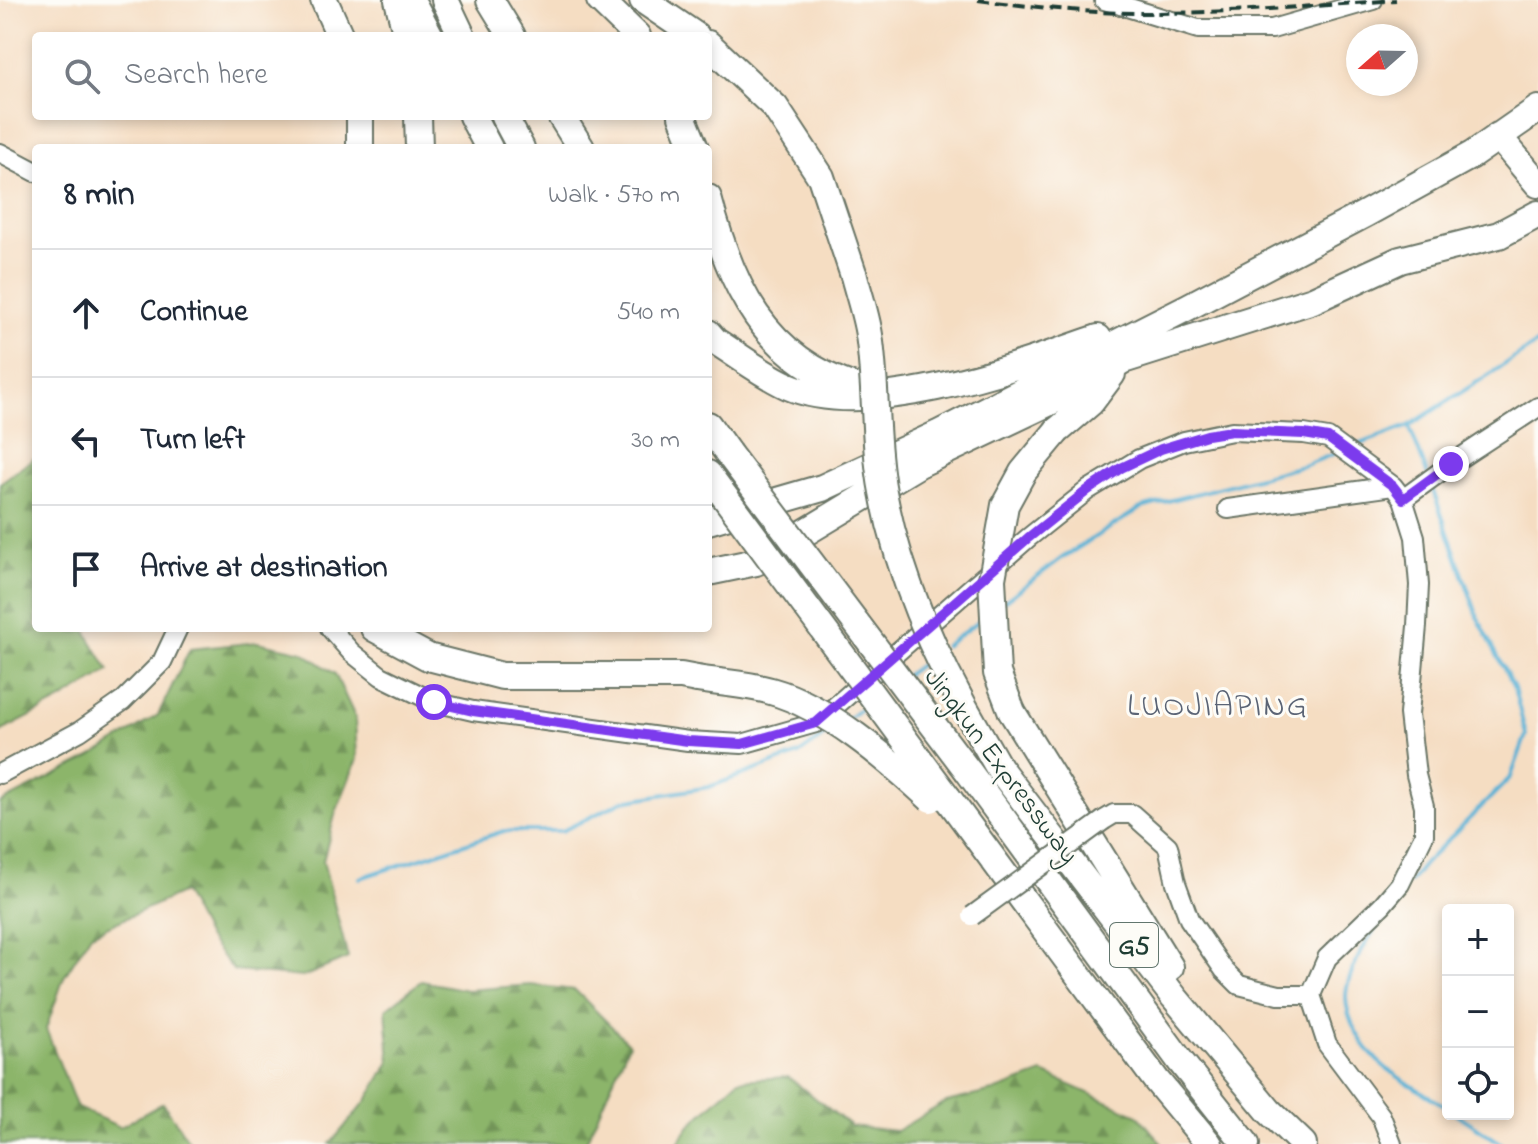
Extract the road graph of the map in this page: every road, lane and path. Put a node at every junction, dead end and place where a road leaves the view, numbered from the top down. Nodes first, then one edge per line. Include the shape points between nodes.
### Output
1 (324, 0) edge
2 (398, 0) edge
3 (411, 0) edge
4 (445, 0) edge
5 (490, 0) edge
6 (600, 0) edge
7 (643, 0) edge
8 (1104, 0) edge
9 (1373, 0) edge
10 (338, 32) edge
11 (406, 32) edge
12 (428, 32) edge
13 (460, 32) edge
14 (510, 32) edge
15 (633, 32) edge
16 (690, 32) edge
17 (712, 48) edge
18 (1538, 109) edge
19 (360, 120) edge
20 (418, 120) edge
21 (474, 120) edge
22 (506, 120) edge
23 (564, 120) edge
24 (684, 120) edge
25 (1498, 136) junction
26 (360, 144) edge
27 (419, 144) edge
28 (487, 144) edge
29 (519, 144) edge
30 (578, 144) edge
31 (693, 144) edge
32 (0, 153) edge
33 (32, 170) edge
34 (1538, 184) edge
35 (712, 210) edge
36 (1538, 214) edge
37 (1188, 307) junction
38 (712, 338) edge
39 (1123, 360) junction
40 (880, 396) junction
41 (1538, 407) edge
42 (712, 431) edge
43 (715, 484) edge
44 (1398, 493) junction
45 (1228, 509) dead end
46 (712, 520) edge
47 (756, 562) junction
48 (712, 571) edge
49 (712, 581) edge
50 (176, 632) edge
51 (334, 632) edge
52 (381, 632) edge
53 (0, 774) edge
54 (940, 798) junction
55 (972, 916) dead end
56 (1311, 995) junction
57 (1228, 1062) junction
58 (1209, 1144) edge
59 (1246, 1144) edge
60 (1303, 1144) edge
61 (1392, 1144) edge

1 - 10 highway
2 - 11 highway
3 - 12 highway
4 - 13 highway
5 - 14 highway
6 - 15 highway
7 - 16 highway
8 - 9 street via 1198,29 1272,29
17 - 57 highway, G5, bridge via 775,107 821,177 869,334 883,492 900,563 960,701 999,768
18 - 25 highway
19 - 26 highway
20 - 27 highway
21 - 28 highway
22 - 29 highway
23 - 30 highway
24 - 31 highway
25 - 34 highway
25 - 37 highway via 1472,155
32 - 33 street
35 - 40 highway via 735,280 765,328 828,379
36 - 39 highway via 1499,235 1400,260 1313,300
37 - 40 highway via 1031,361
37 - 46 highway via 822,488
38 - 40 highway via 788,386 831,397
39 - 47 highway via 1073,391 919,464
39 - 57 highway, bridge via 1091,402 1057,431 1023,472 1005,505 992,579 997,673 1012,712
41 - 44 street via 1418,488
42 - 59 highway, Jingkun Expressway / G5, bridge
43 - 54 highway, G5, bridge
44 - 45 street
44 - 51 street via 1328,438 1232,431 1172,445 1088,490 816,723 742,744 688,741 434,702 381,676
44 - 56 street via 1415,537 1418,565 1409,714 1424,835 1400,884 1327,958
47 - 48 highway
47 - 49 highway
50 - 53 street via 162,662 123,701
52 - 54 highway, bridge via 428,657 502,676 681,676 772,691 827,716
54 - 58 highway, G5 via 989,853
55 - 56 street, bridge via 1104,820 1132,814 1168,846 1189,919 1239,985 1279,995
56 - 61 street via 1327,1044 1381,1116
57 - 60 highway, G5

